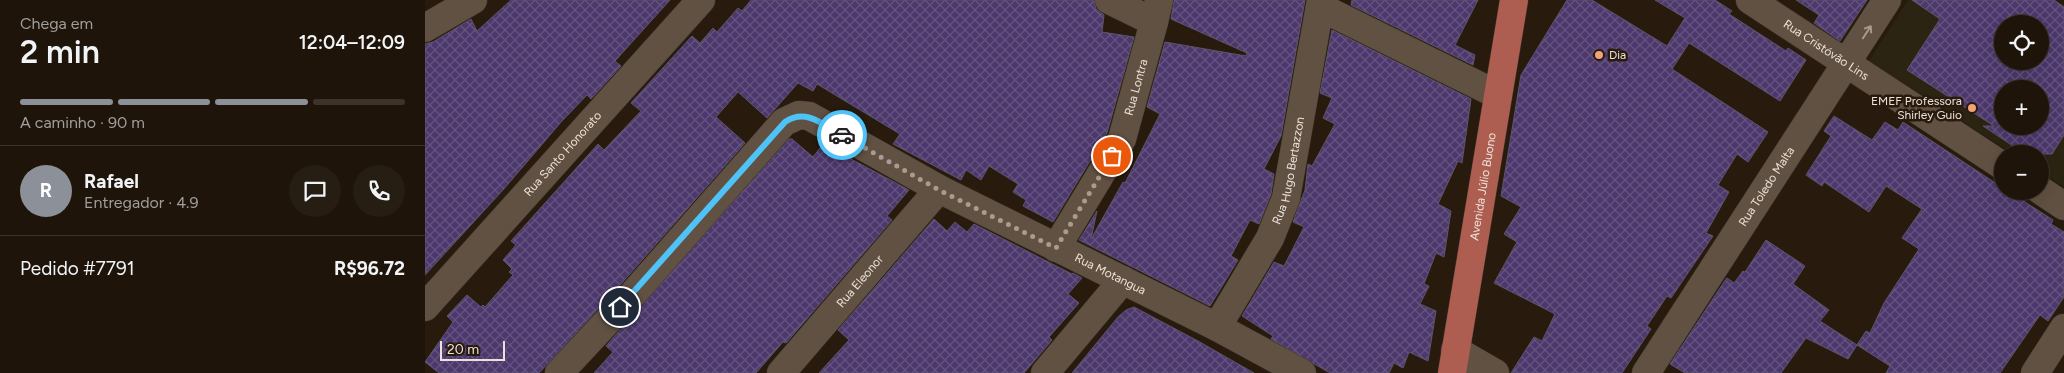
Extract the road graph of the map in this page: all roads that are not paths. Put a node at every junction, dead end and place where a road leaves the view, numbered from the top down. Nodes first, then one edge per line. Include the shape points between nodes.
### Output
1 (473, 0) edge
2 (701, 0) edge
3 (1109, 0) edge
4 (1513, 0) edge
5 (1750, 0) edge
6 (1887, 0) edge
7 (1320, 3) edge
8 (1157, 11) edge
9 (425, 28) edge
10 (1847, 63) junction
11 (1498, 96) junction
12 (1994, 160) edge
13 (939, 190) junction
14 (2049, 196) edge
15 (2064, 206) edge
16 (1056, 248) junction
17 (1123, 280) junction
18 (425, 307) edge
19 (1217, 327) junction
20 (2064, 328) edge
21 (1454, 362) edge
22 (559, 373) edge
23 (781, 373) edge
24 (1045, 373) edge
25 (1302, 373) edge
26 (1495, 373) edge
27 (1646, 373) edge
28 (2035, 373) edge

1 - 9 street
2 - 18 street, Rua Santo Honorato
3 - 8 street
4 - 11 main road, Avenida Júlio Buono
5 - 10 street, Rua Cristóvão Lins
10 -> 6 street, Rua Toledo Malta
7 - 11 street
7 - 19 street, Rua Hugo Bertazzon via 1286,198 1270,238
8 - 16 street, Rua Lontra via 1122,139
10 - 12 street, Rua Cristóvão Lins
10 - 27 street, Rua Toledo Malta
11 - 21 main road, Avenida Júlio Buono
13 - 16 street, Rua Motangua
13 - 22 street, Rua Motangua via 809,116 799,115 785,122
13 - 23 street, Rua Eleonor
14 - 15 street
16 - 17 street, Rua Motangua
17 - 19 street, Rua Motangua
17 - 24 street
19 - 25 street, Rua Motangua
20 - 28 street
21 - 26 street

